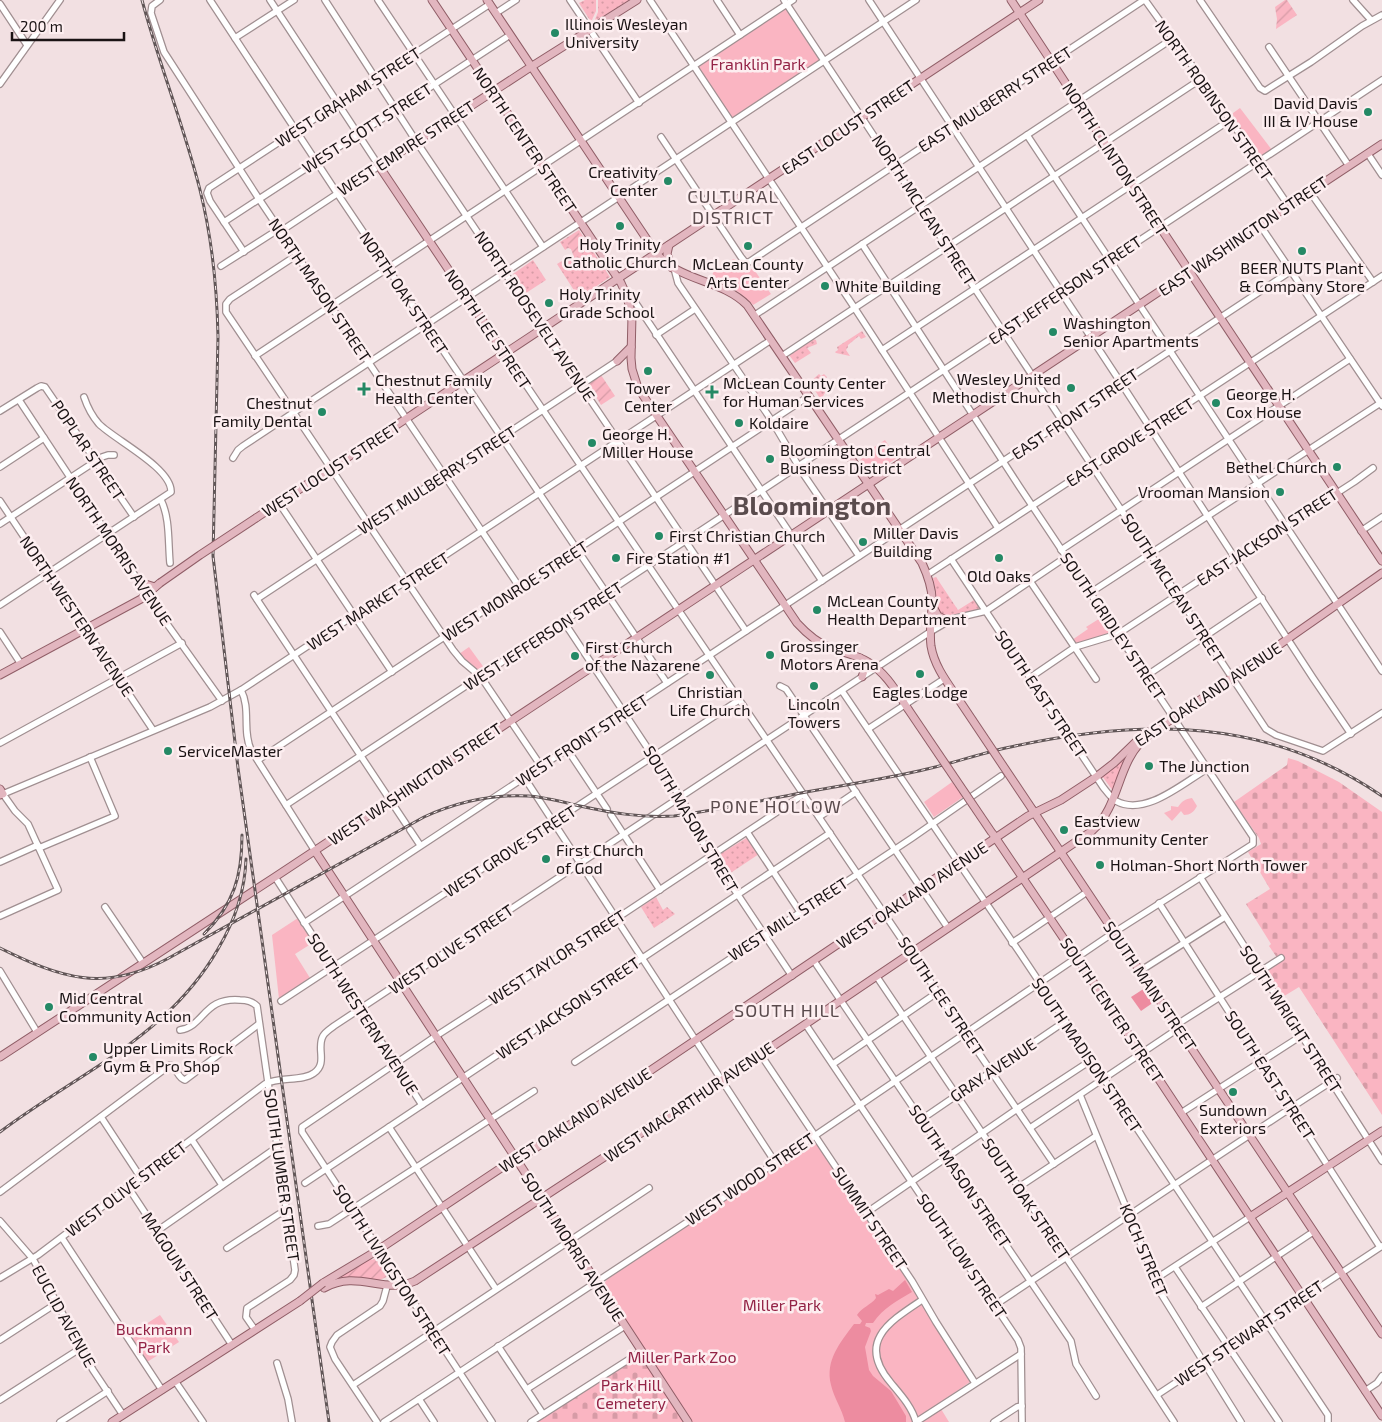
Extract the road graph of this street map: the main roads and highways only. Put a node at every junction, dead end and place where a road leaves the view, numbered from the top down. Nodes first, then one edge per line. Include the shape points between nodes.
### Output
1 (432, 0) edge
2 (637, 0) edge
3 (1011, 0) edge
4 (1039, 0) edge
5 (489, 2) edge
6 (1020, 13) junction
7 (531, 66) junction
8 (492, 91) junction
9 (1382, 144) edge
10 (379, 166) joint
11 (670, 244) junction
12 (656, 253) junction
13 (673, 268) junction
14 (1190, 272) junction
15 (618, 278) junction
16 (604, 288) junction
17 (626, 294) junction
18 (631, 347) junction
19 (505, 354) junction
20 (632, 369) junction
21 (869, 484) junction
22 (828, 510) joint
23 (1381, 559) edge
24 (754, 561) junction
25 (1382, 573) edge
26 (139, 582) road end
27 (158, 585) junction
28 (932, 606) junction
29 (948, 621) road end
30 (812, 638) joint
31 (860, 658) junction
32 (0, 675) edge
33 (862, 677) road end
34 (1163, 725) junction
35 (1033, 810) junction
36 (994, 835) junction
37 (315, 850) junction
38 (1060, 852) junction
39 (1023, 878) junction
40 (0, 1057) edge
41 (1382, 1131) edge
42 (516, 1159) junction
43 (1287, 1192) junction
44 (542, 1199) junction
45 (1250, 1217) junction
46 (324, 1285) junction
47 (1382, 1334) edge
48 (1382, 1416) edge
49 (112, 1422) edge
50 (688, 1422) edge

1 - 8 main road, NORTH CENTER STREET
2 - 7 main road, WEST EMPIRE STREET
3 - 6 main road, NORTH CLINTON STREET
4 - 6 main road, EAST LOCUST STREET
5 - 7 main road
6 - 11 main road, EAST LOCUST STREET
6 - 14 main road, NORTH CLINTON STREET
7 - 8 main road, WEST EMPIRE STREET
7 - 12 main road
8 - 10 main road, WEST EMPIRE STREET
8 - 15 main road, NORTH CENTER STREET
9 - 14 main road, EAST WASHINGTON STREET
10 - 19 main road, NORTH LEE STREET
11 - 12 main road, EAST LOCUST STREET
11 - 13 main road via 667,254
12 - 13 main road
12 - 15 main road, WEST LOCUST STREET
13 - 21 main road via 729,291 755,314
14 - 21 main road, EAST WASHINGTON STREET
14 - 23 main road, NORTH CLINTON STREET
15 - 16 main road, WEST LOCUST STREET
15 - 17 main road, NORTH CENTER STREET
16 - 17 main road via 614,287
16 - 19 main road, WEST LOCUST STREET
17 - 18 main road, NORTH CENTER STREET via 633,320
18 - 20 main road, NORTH CENTER STREET
18 - 20 main road via 617,361
19 - 27 main road, WEST LOCUST STREET, bridge
20 - 24 main road, NORTH CENTER STREET via 642,395
21 - 22 main road, EAST WASHINGTON STREET
21 - 28 main road via 922,563 932,591
22 - 24 main road, WEST WASHINGTON STREET
24 - 30 main road, NORTH CENTER STREET via 796,623
24 - 37 main road, WEST WASHINGTON STREET
25 - 34 main road, EAST OAKLAND AVENUE
26 - 27 main road
27 - 32 main road, WEST LOCUST STREET
28 - 29 main road via 938,616
28 - 35 main road, SOUTH MAIN STREET, bridge via 930,632 933,654 944,679
30 - 31 main road, SOUTH CENTER STREET
31 - 33 main road via 865,668
31 - 36 main road, SOUTH CENTER STREET, bridge via 889,681
34 - 35 main road, EAST OAKLAND AVENUE via 1138,738 1118,760 1061,800
34 - 38 main road, WEST MACARTHUR AVENUE via 1133,752 1104,819
35 - 36 main road, WEST OAKLAND AVENUE
35 - 38 main road, SOUTH MAIN STREET
36 - 39 main road, SOUTH CENTER STREET
36 - 42 main road, WEST OAKLAND AVENUE via 921,889
37 - 40 main road, WEST WASHINGTON STREET
37 - 42 main road, SOUTH MORRIS AVENUE
38 - 39 main road, WEST MACARTHUR AVENUE
38 - 43 main road, SOUTH MAIN STREET
39 - 44 main road, WEST MACARTHUR AVENUE
39 - 45 main road, SOUTH CENTER STREET
41 - 43 main road
42 - 44 main road, SOUTH MORRIS AVENUE
42 - 46 main road, WEST OAKLAND AVENUE
43 - 45 main road
43 - 47 main road, SOUTH MAIN STREET
44 - 46 main road, WEST MACARTHUR AVENUE via 415,1281 387,1286 348,1280
44 - 50 main road, SOUTH MORRIS AVENUE
45 - 48 main road, SOUTH CENTER STREET
46 - 49 main road, WEST MACARTHUR AVENUE, bridge

